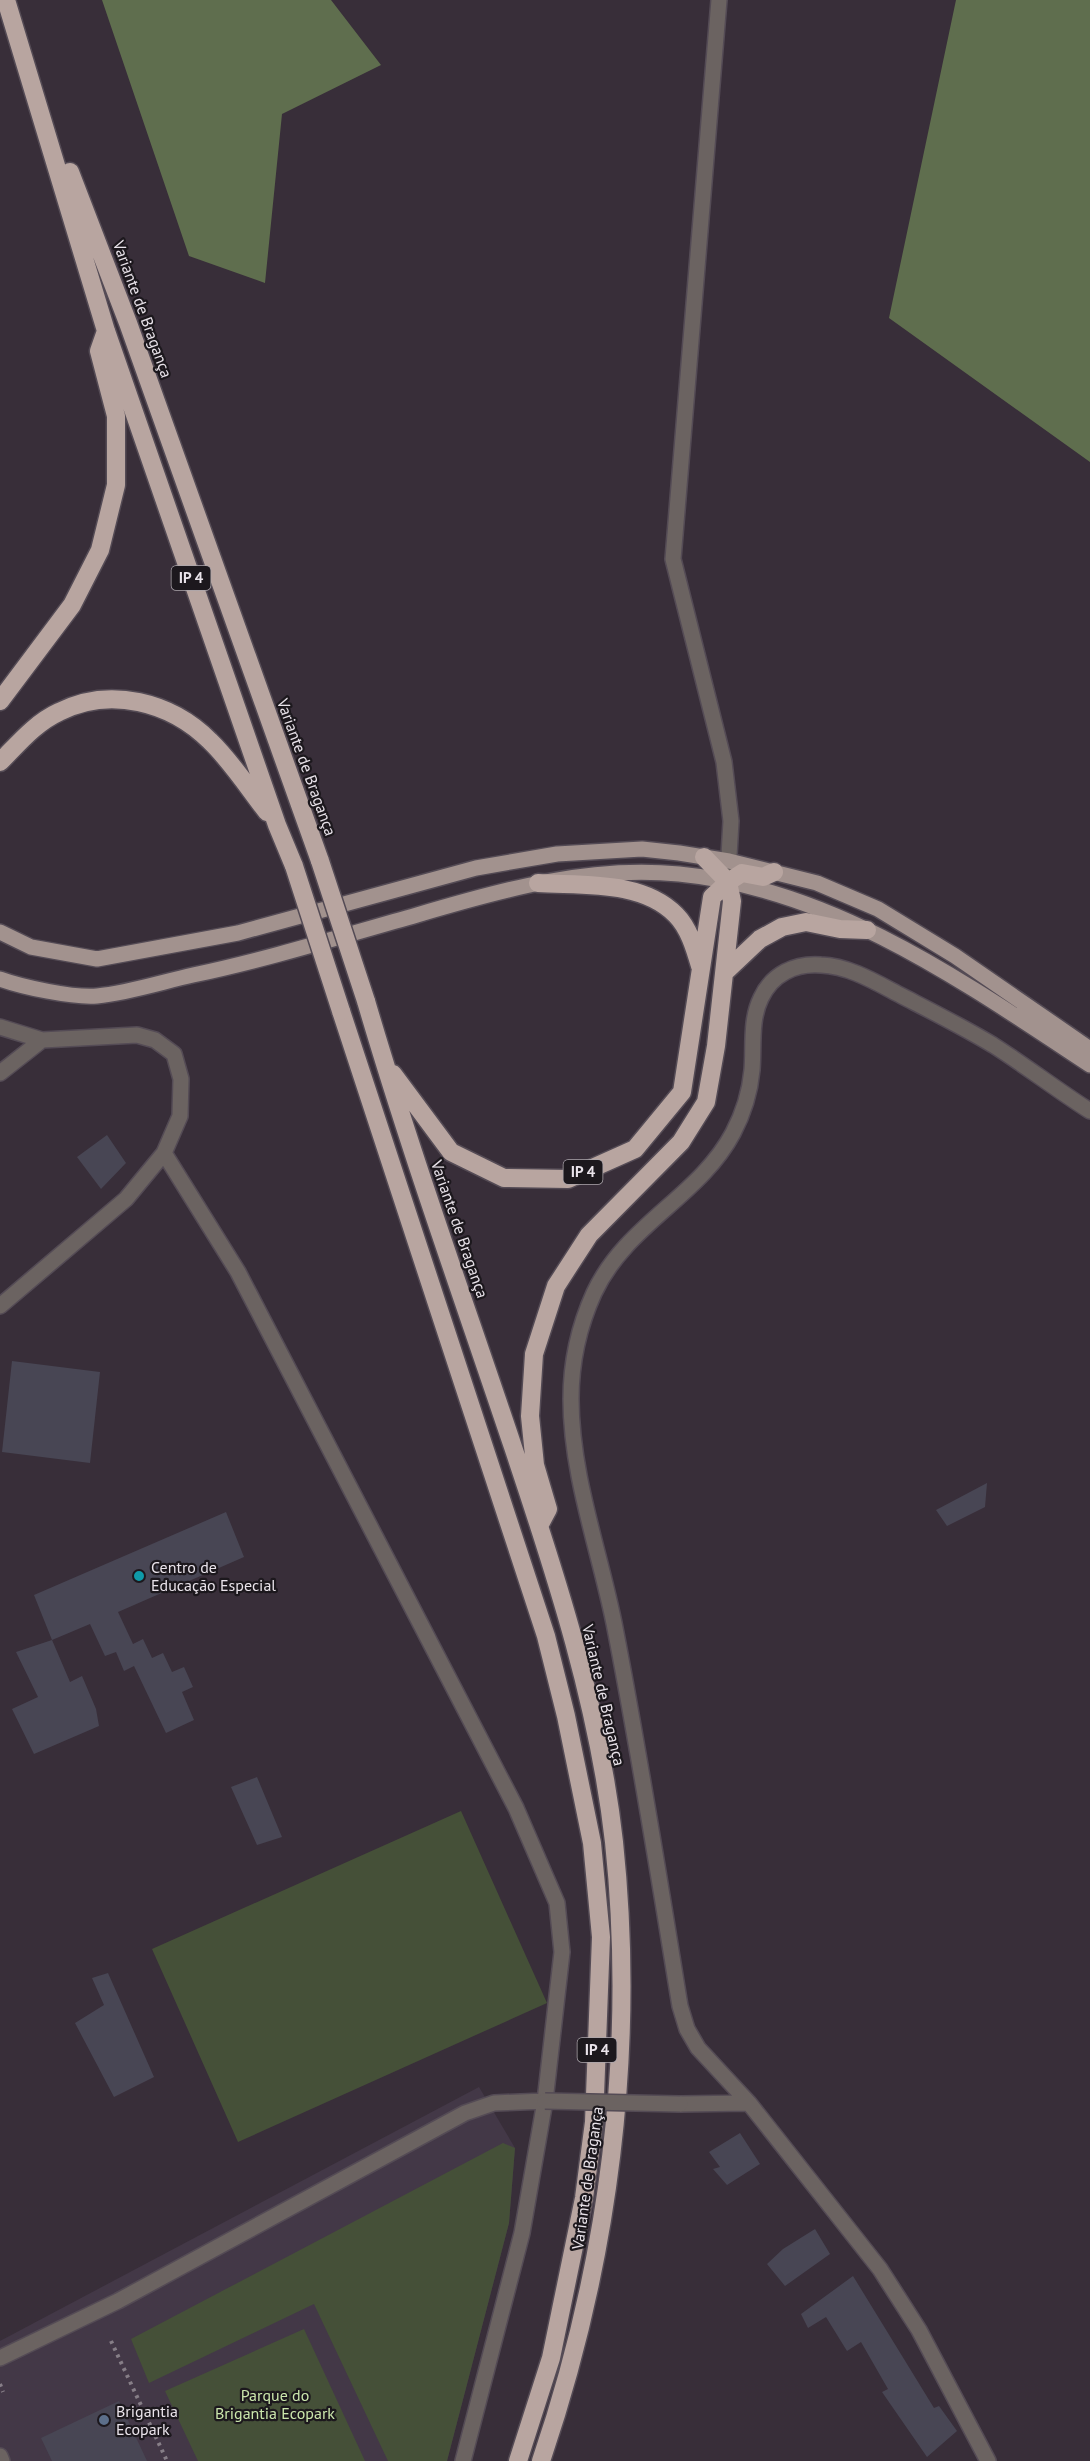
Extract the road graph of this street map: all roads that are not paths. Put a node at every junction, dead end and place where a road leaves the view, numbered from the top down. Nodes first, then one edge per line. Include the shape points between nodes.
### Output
1 (6, 0) edge
2 (719, 0) edge
3 (22, 47) junction
4 (106, 331) junction
5 (0, 701) edge
6 (0, 762) edge
7 (277, 825) junction
8 (704, 857) junction
9 (729, 861) junction
10 (774, 873) junction
11 (728, 882) junction
12 (538, 883) junction
13 (867, 930) junction
14 (0, 932) edge
15 (702, 971) junction
16 (725, 972) junction
17 (0, 979) edge
18 (0, 1027) edge
19 (42, 1040) junction
20 (1090, 1049) edge
21 (383, 1060) junction
22 (1090, 1065) edge
23 (0, 1072) edge
24 (1090, 1111) edge
25 (164, 1152) junction
26 (0, 1306) edge
27 (539, 1526) junction
28 (545, 2101) junction
29 (749, 2103) junction
30 (0, 2358) edge
31 (0, 2456) edge
32 (2, 2461) edge
33 (463, 2461) edge
34 (518, 2461) edge
35 (541, 2461) edge
36 (988, 2461) edge

1 - 3 highway, Variante de Bragança / IP 4
2 - 9 street via 673,560 724,762 731,821
3 - 4 highway, Variante de Bragança / IP 4
3 - 21 highway, Variante de Bragança / IP 4, bridge via 128,323 320,861
4 - 5 highway via 99,351 116,416 116,485 100,550 72,605
4 - 7 highway, Variante de Bragança / IP 4
6 - 7 highway via 35,727 59,712 99,701 144,701 180,716 211,741
7 - 34 highway, Variante de Bragança / IP 4, bridge via 294,866 546,1636 592,1843 601,1937 594,2122 585,2198 551,2358
8 - 9 main road
8 - 11 highway
8 - 14 main road via 642,849 557,854 476,868 238,933 98,959 31,947
9 - 10 main road
9 - 11 street
10 - 11 highway via 763,877 742,873
10 - 20 main road via 817,883 878,909 955,956
11 - 12 main road via 645,873
11 - 13 main road via 813,907
11 - 15 highway, IP 4 via 712,897
11 - 16 highway via 732,901
12 - 15 highway, IP 4 via 616,887 652,898 677,915 693,943
12 - 17 main road via 246,964 95,996 18,986
13 - 16 highway via 807,922 782,927 760,939
13 - 22 main road via 945,970
15 - 21 highway, IP 4 via 682,1092 635,1149 568,1179 504,1178 451,1152
16 - 27 highway via 705,1102 681,1142 589,1235 556,1286 534,1354 530,1416 535,1465 548,1509
18 - 19 street
19 - 23 street
19 - 25 street via 137,1035 155,1040 174,1054 182,1079 180,1116
21 - 27 highway, Variante de Bragança / IP 4
24 - 29 street via 994,1046 878,984 844,969 821,964 798,966 778,975 761,997 754,1022 750,1083 733,1133 715,1161 627,1242 609,1265 581,1329 572,1364 574,1439 637,1745 680,2006 698,2048
25 - 26 street via 126,1199
25 - 28 street via 238,1272 550,1882 557,1903 562,1952
27 - 35 highway, Variante de Bragança / IP 4 via 592,1716 614,1839 622,2022 613,2155 592,2281
28 - 29 street, bridge
28 - 30 street via 494,2103 465,2113 118,2301
28 - 33 street via 522,2233
29 - 36 street via 880,2269 919,2330
31 - 32 street

